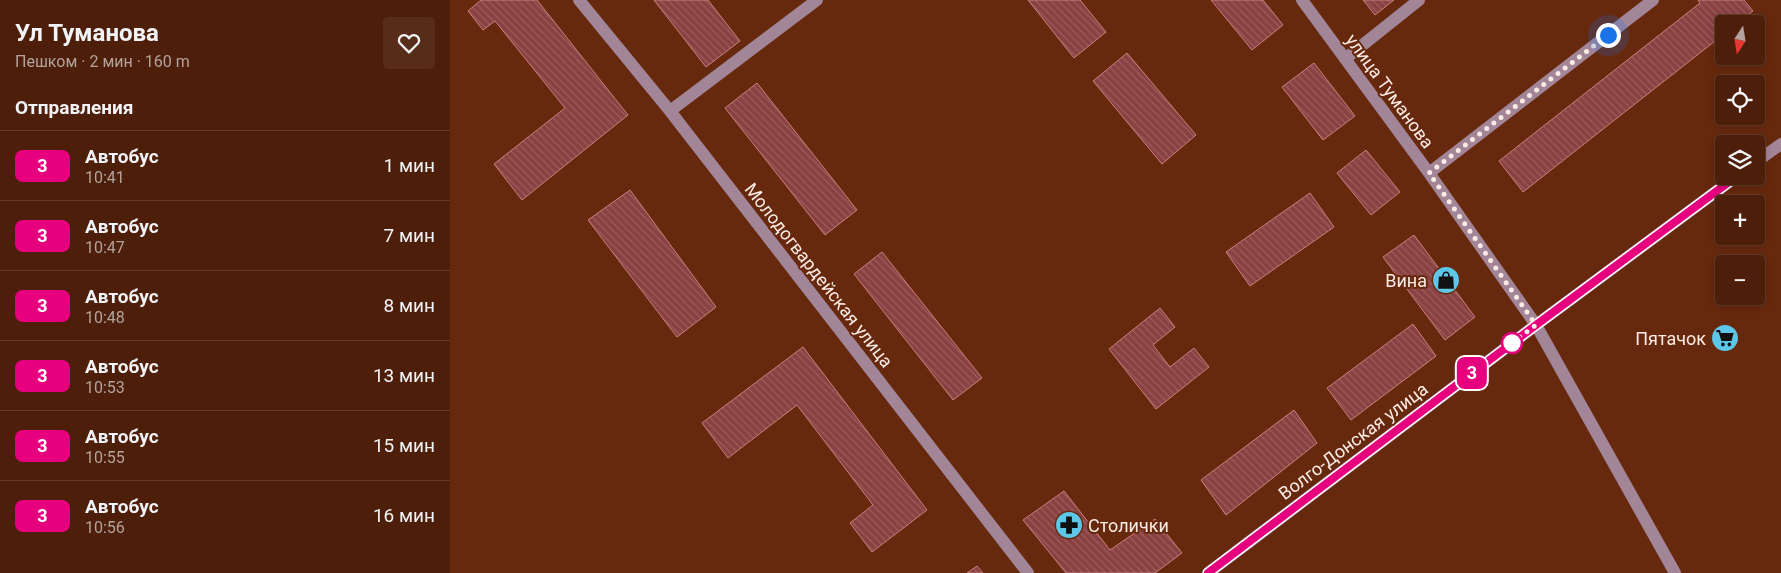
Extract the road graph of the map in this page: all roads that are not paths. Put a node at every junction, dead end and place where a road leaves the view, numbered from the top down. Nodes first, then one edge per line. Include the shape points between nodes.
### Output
1 (579, 0) edge
2 (817, 0) edge
3 (1302, 0) edge
4 (1419, 0) edge
5 (1653, 0) edge
6 (1345, 59) junction
7 (670, 111) junction
8 (1781, 144) edge
9 (1765, 156) edge
10 (1429, 173) junction
11 (1725, 185) edge
12 (1536, 325) junction
13 (1028, 573) edge
14 (1208, 573) edge
15 (1675, 573) edge

1 - 7 street, Молодогвардейская улица
2 - 7 street
3 - 6 street, улица Туманова
4 - 6 street
5 - 10 street
6 - 10 street, улица Туманова
7 - 13 street, Молодогвардейская улица
8 - 9 street
10 - 12 street, улица Туманова
11 - 12 street, Волго-Донская улица
12 - 14 street, Волго-Донская улица
12 - 15 street, улица Туманова

